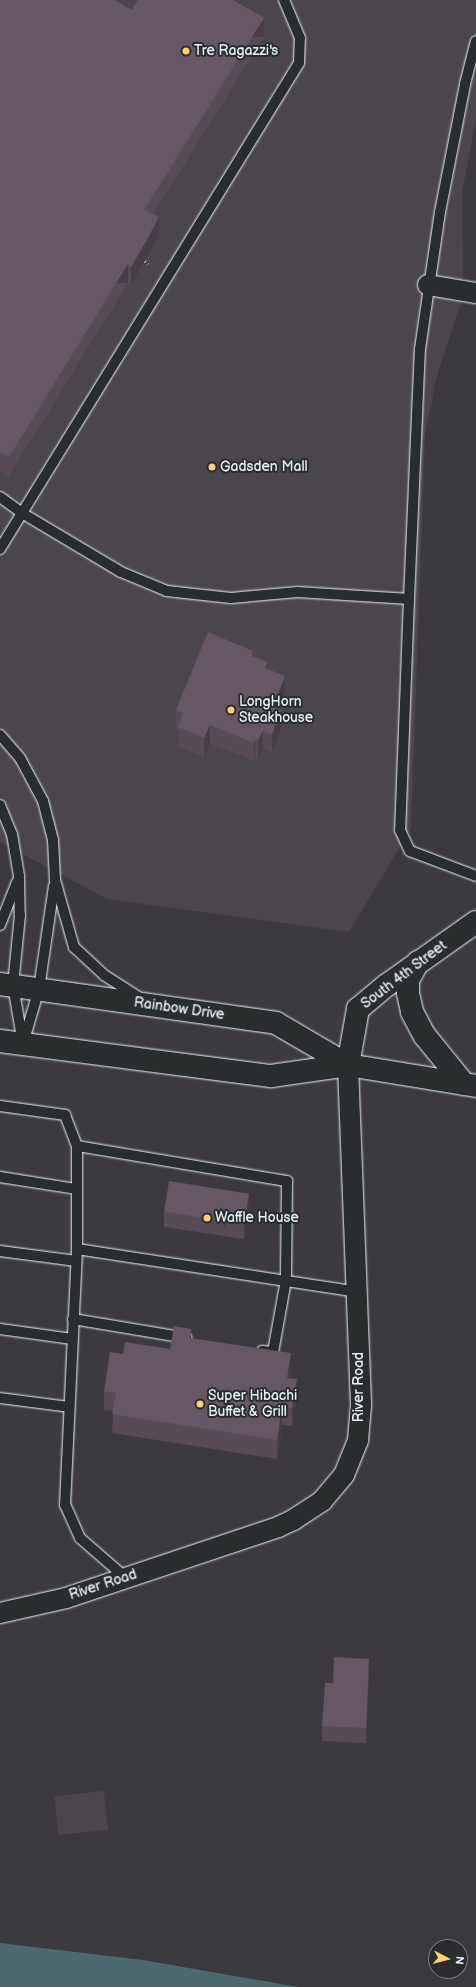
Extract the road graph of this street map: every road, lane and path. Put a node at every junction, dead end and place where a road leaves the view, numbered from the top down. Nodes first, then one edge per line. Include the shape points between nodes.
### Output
1 (284, 0) edge
2 (476, 41) edge
3 (145, 261) edge
4 (148, 264) dead end
5 (428, 285) junction
6 (476, 293) edge
7 (0, 497) edge
8 (22, 513) junction
9 (0, 549) edge
10 (409, 599) junction
11 (0, 735) edge
12 (0, 805) edge
13 (19, 876) junction
14 (476, 876) edge
15 (55, 880) junction
16 (476, 922) edge
17 (0, 925) edge
18 (418, 962) junction
19 (7, 985) edge
20 (39, 989) junction
21 (148, 1004) junction
22 (0, 1041) edge
23 (23, 1044) junction
24 (348, 1065) junction
25 (470, 1085) edge
26 (0, 1106) edge
27 (77, 1146) junction
28 (0, 1177) edge
29 (77, 1189) junction
30 (77, 1249) junction
31 (0, 1251) edge
32 (76, 1262) junction
33 (286, 1280) junction
34 (357, 1292) junction
35 (73, 1319) junction
36 (0, 1329) edge
37 (72, 1338) junction
38 (196, 1339) edge
39 (250, 1348) edge
40 (0, 1398) edge
41 (69, 1407) junction
42 (126, 1578) junction
43 (0, 1613) edge

1 - 8 lane via 300,38 299,63
2 - 5 lane via 465,84
3 - 4 path
5 - 6 street
5 - 10 lane via 420,349
7 - 8 lane
8 - 9 lane
8 - 10 lane via 121,572 167,592 231,598 298,592
10 - 14 lane via 400,830 410,851
11 - 15 lane via 20,758 43,801 53,840
12 - 13 lane via 12,834
13 - 17 lane
13 - 19 lane via 20,922
15 - 20 lane
15 - 21 lane via 74,946 104,975
16 - 18 main road, South 4th Street
18 - 24 main road, South 4th Street via 358,1009
18 - 25 main road via 408,980 412,1012 425,1036
19 - 20 main road, Rainbow Drive
19 - 23 lane
20 - 21 main road, Rainbow Drive
20 - 23 lane
21 - 24 main road, Rainbow Drive via 276,1023
22 - 23 main road, Rainbow Drive
23 - 24 main road, Rainbow Drive via 271,1076
24 - 25 main road, Rainbow Drive
24 - 34 street, River Road
26 - 27 lane via 65,1115
27 - 29 lane
27 - 33 lane via 287,1180
28 - 29 lane
29 - 30 lane
30 - 32 lane
30 - 33 lane
31 - 32 lane
32 - 35 lane
33 - 34 lane
33 - 39 lane via 273,1352
34 - 42 street, River Road via 361,1422 352,1458 334,1488 322,1501 294,1520
35 - 37 lane
35 - 38 lane
36 - 37 lane
37 - 41 lane
40 - 41 lane
41 - 42 lane via 65,1505 80,1538
42 - 43 street, River Road via 66,1598

